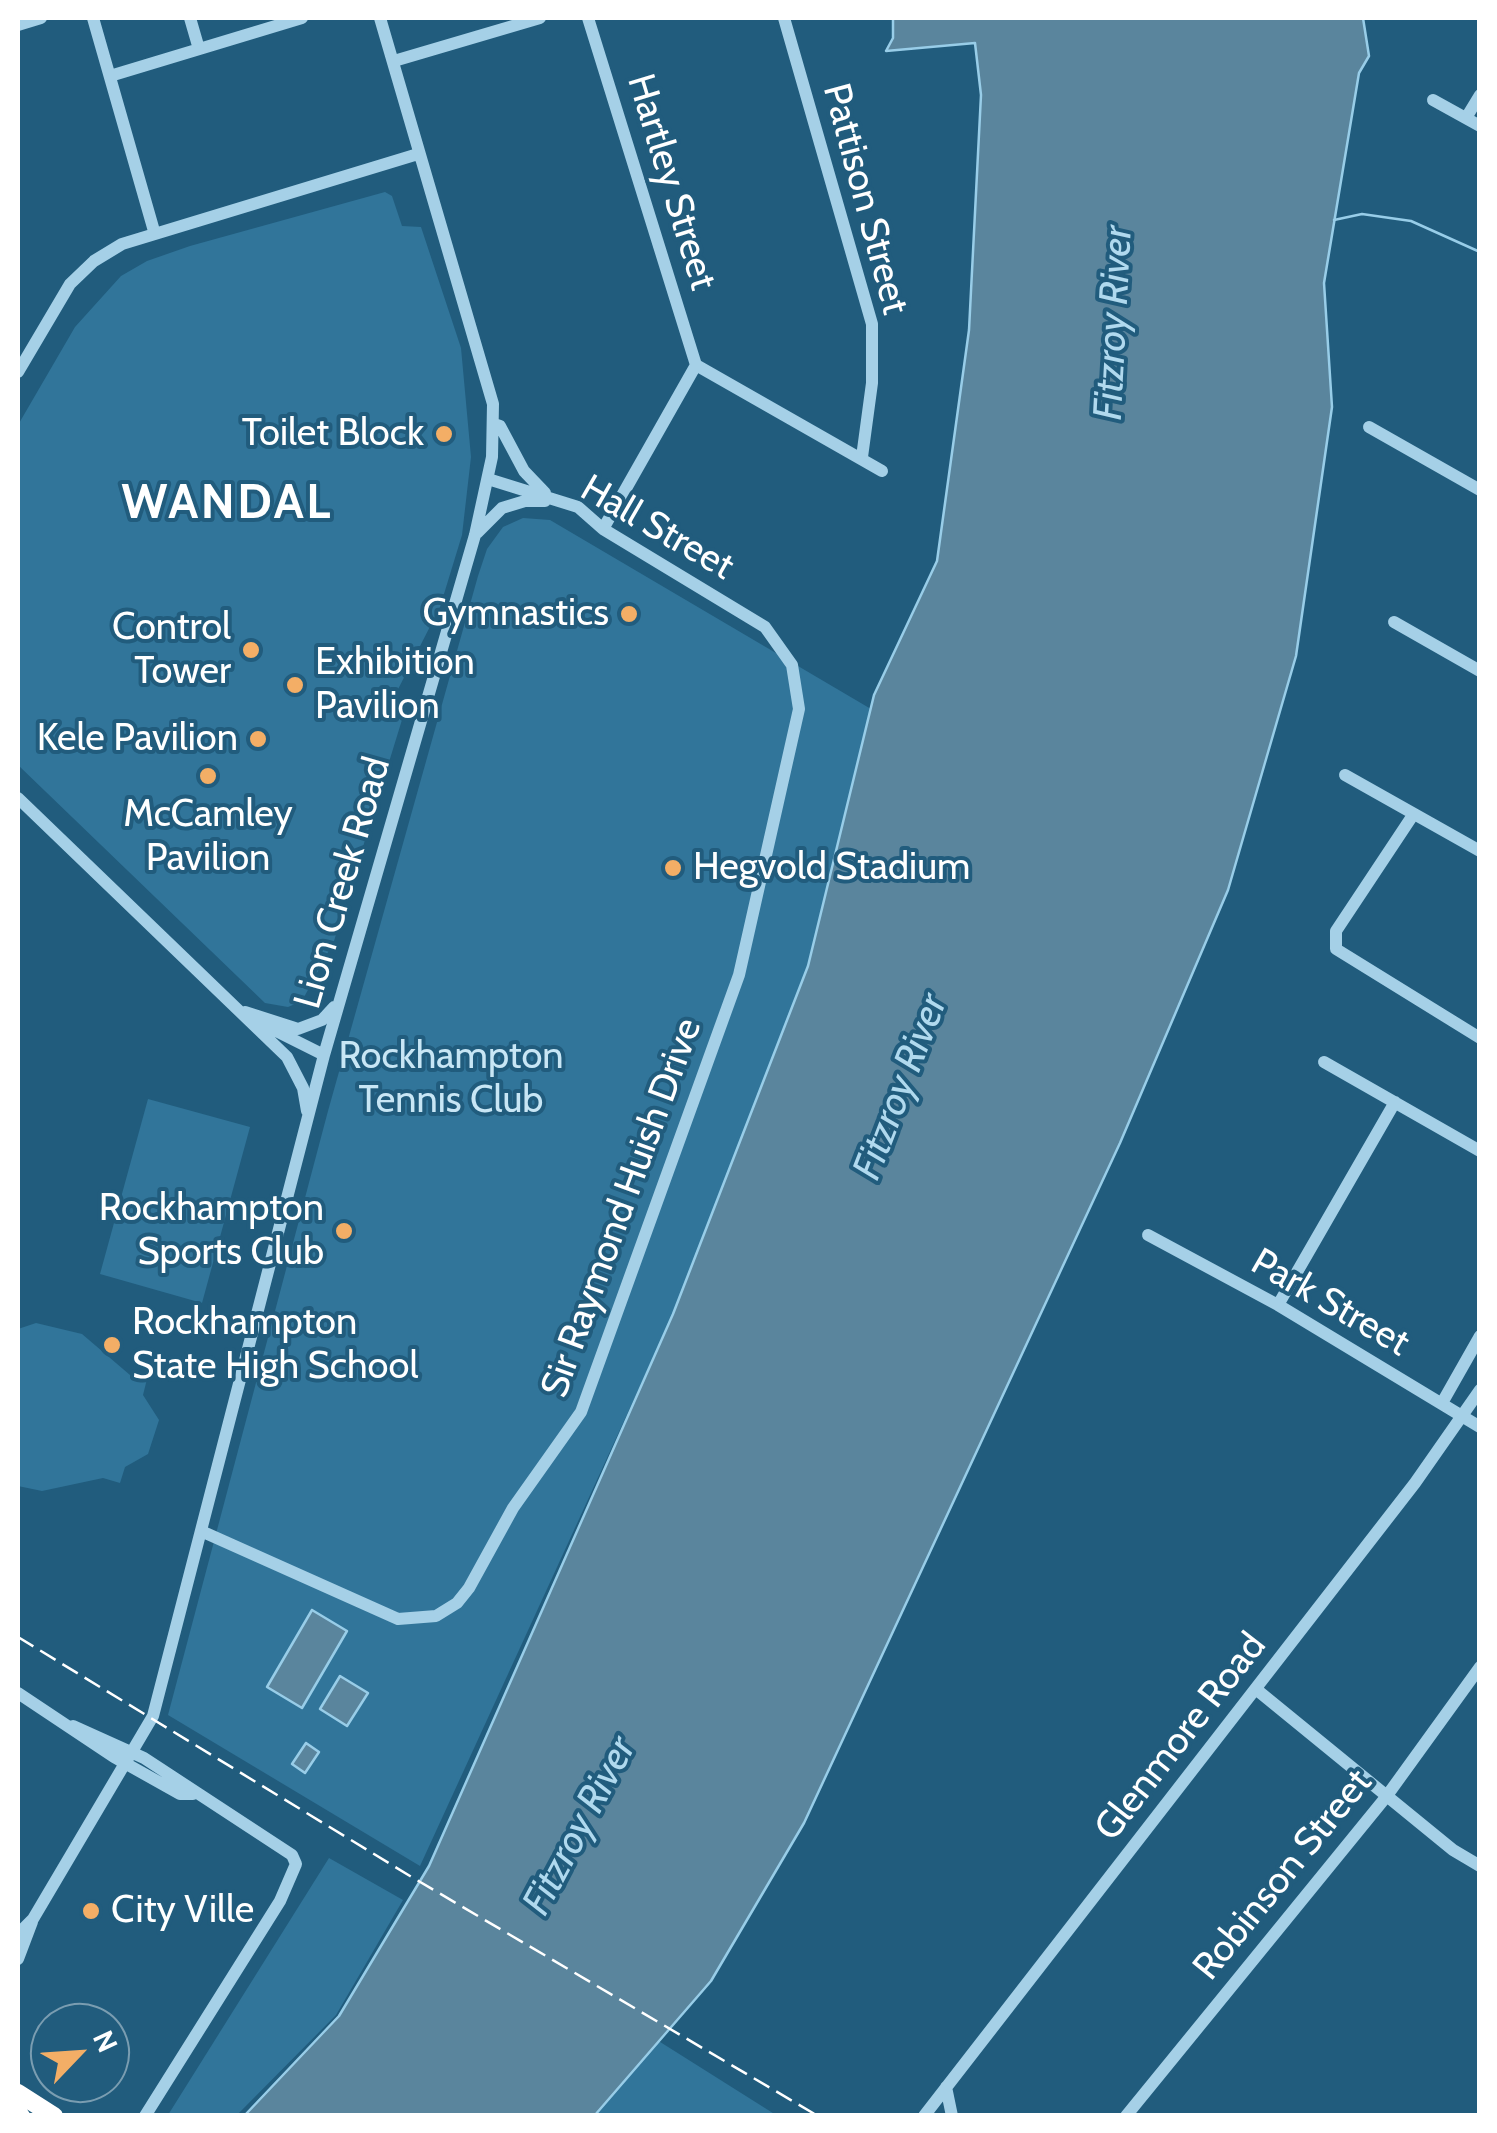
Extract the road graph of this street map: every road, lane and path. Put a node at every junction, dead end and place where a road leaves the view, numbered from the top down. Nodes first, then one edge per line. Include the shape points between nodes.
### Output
1 (41, 18) edge
2 (93, 18) edge
3 (190, 18) edge
4 (302, 18) edge
5 (380, 18) edge
6 (540, 18) edge
7 (588, 18) edge
8 (784, 18) edge
9 (18, 24) edge
10 (199, 49) junction
11 (394, 61) junction
12 (110, 76) junction
13 (1480, 95) edge
14 (1433, 100) dead end
15 (1466, 118) junction
16 (1480, 126) edge
17 (418, 154) junction
18 (154, 231) junction
19 (22, 353) edge
20 (696, 365) junction
21 (18, 372) edge
22 (494, 424) junction
23 (1369, 427) dead end
24 (862, 457) junction
25 (882, 471) dead end
26 (488, 479) junction
27 (1480, 490) edge
28 (554, 502) junction
29 (603, 530) junction
30 (475, 535) junction
31 (1394, 622) dead end
32 (783, 649) joint
33 (1480, 671) edge
34 (1345, 775) dead end
35 (18, 800) edge
36 (1413, 814) junction
37 (1480, 851) edge
38 (341, 998) junction
39 (238, 1009) junction
40 (1480, 1038) edge
41 (324, 1055) junction
42 (1324, 1062) dead end
43 (1396, 1102) junction
44 (308, 1118) junction
45 (1480, 1152) edge
46 (1148, 1235) dead end
47 (1278, 1304) junction
48 (1480, 1336) edge
49 (1480, 1390) edge
50 (1442, 1403) junction
51 (1462, 1416) junction
52 (1480, 1427) edge
53 (200, 1536) junction
54 (1480, 1668) edge
55 (1257, 1690) junction
56 (18, 1692) edge
57 (130, 1758) junction
58 (1386, 1797) junction
59 (1480, 1866) edge
60 (33, 1919) junction
61 (18, 1934) edge
62 (18, 1959) edge
63 (946, 2087) junction
64 (18, 2091) edge
65 (47, 2111) edge
66 (145, 2116) edge
67 (924, 2116) edge
68 (952, 2116) edge
69 (1126, 2116) edge

1 - 9 street
2 - 12 street
3 - 10 street
4 - 10 street
5 - 11 street, Lion Creek Road
6 - 11 street
7 - 20 street, Hartley Street
8 - 24 street, Pattison Street via 872,324
10 - 12 street
11 - 17 street, Lion Creek Road
12 - 18 street
13 - 15 street
14 - 15 street
15 - 16 street
17 - 18 street
17 - 22 street, Lion Creek Road
18 - 19 street via 82,272
19 - 21 street
20 - 24 street
20 - 29 street
22 - 26 street, Lion Creek Road
22 - 28 street via 524,472
23 - 27 street
24 - 25 street
26 - 28 street, Hall Street
26 - 30 street, Lion Creek Road
28 - 29 street, Hall Street via 578,507
28 - 30 street via 524,500 502,508
29 - 32 street, Hall Street via 765,627
30 - 38 street, Lion Creek Road
31 - 33 street
32 - 53 street, Sir Raymond Huish Drive via 799,709 739,975 581,1412 513,1508 470,1588 450,1609 398,1619
34 - 36 street
35 - 39 street
36 - 37 street
36 - 40 street via 1336,931 1336,949
38 - 39 street via 306,1028
38 - 41 street, Lion Creek Road
39 - 41 street
39 - 44 street via 292,1064
41 - 44 street, Lion Creek Road
42 - 43 street
43 - 45 street
43 - 47 street
44 - 53 street, Lion Creek Road
46 - 47 street, Park Street
47 - 50 street, Park Street
48 - 50 street
49 - 51 street, Glenmore Road
50 - 51 street, Park Street
51 - 52 street, Park Street
51 - 55 street, Glenmore Road
53 - 57 street, Lion Creek Road via 153,1716
54 - 58 street, Robinson Street
55 - 58 street
55 - 63 street, Glenmore Road
56 - 57 street
57 - 60 street, Lion Creek Road
57 - 66 street via 180,1794 193,1794 282,1848 296,1870
58 - 59 street
58 - 69 street, Robinson Street
60 - 61 street
60 - 62 street
63 - 67 street, Glenmore Road
63 - 68 street
64 - 65 highway

